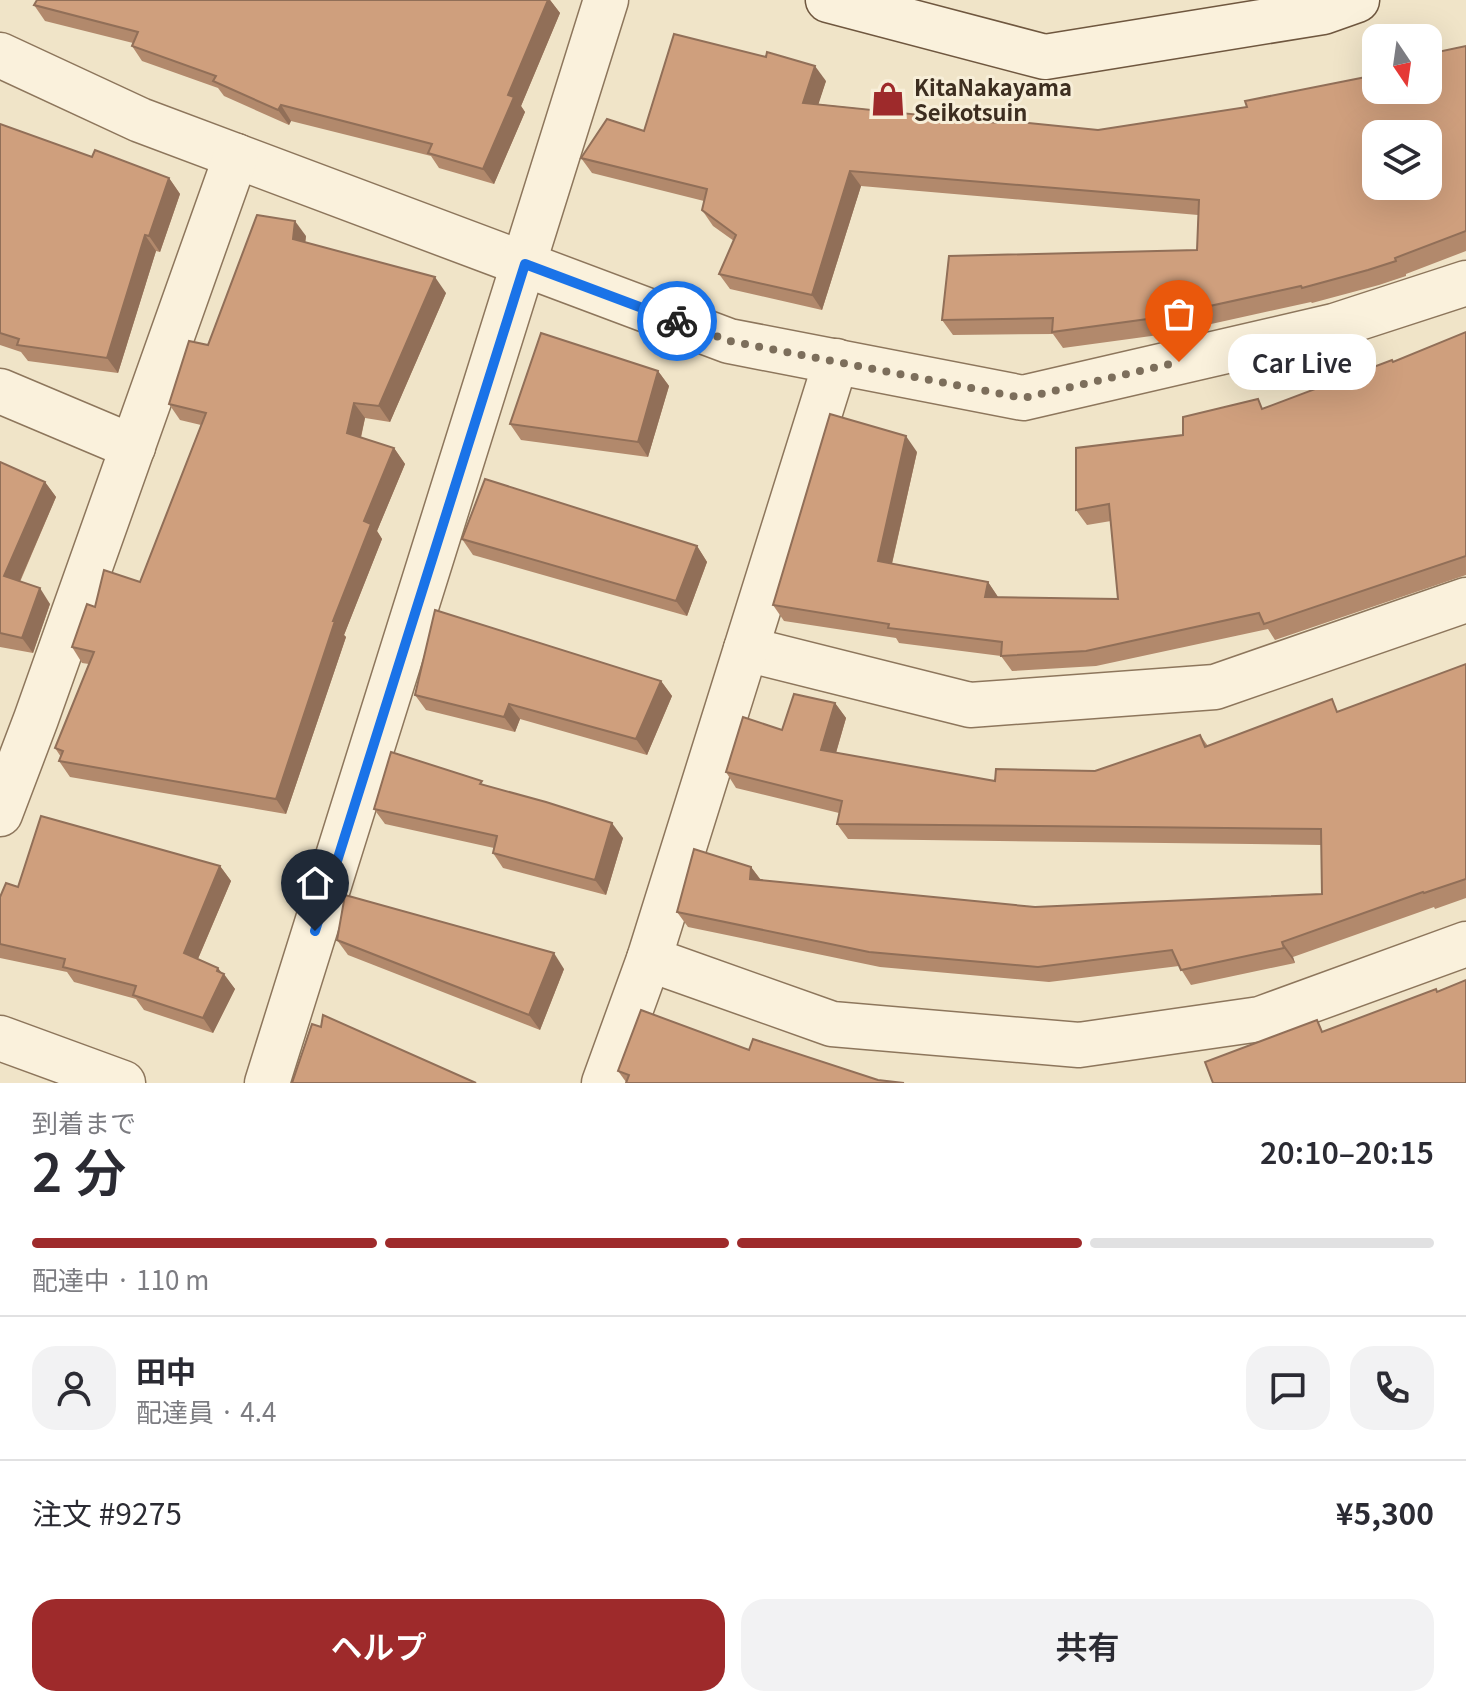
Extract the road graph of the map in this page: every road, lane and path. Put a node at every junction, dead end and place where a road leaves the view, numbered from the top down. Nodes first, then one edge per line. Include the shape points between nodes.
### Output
1 (606, 0) edge
2 (828, 0) edge
3 (1357, 0) edge
4 (0, 55) edge
5 (236, 156) junction
6 (525, 264) junction
7 (1466, 283) edge
8 (836, 361) junction
9 (0, 391) edge
10 (133, 447) junction
11 (1466, 600) edge
12 (746, 649) junction
13 (18, 713) edge
14 (0, 814) edge
15 (1466, 944) edge
16 (649, 959) junction
17 (0, 1038) edge
18 (123, 1083) edge
19 (267, 1083) edge
20 (604, 1083) edge

1 - 6 street
2 - 3 street via 1045,57 1323,12
4 - 5 street via 140,120
5 - 6 street
5 - 10 street
6 - 8 street via 729,341
6 - 19 street
7 - 8 street via 1334,326 1023,398
8 - 12 street
9 - 10 street
10 - 13 street
11 - 12 street via 1215,687 970,705
12 - 16 street
13 - 14 street
15 - 16 street via 1260,1019 1079,1045 832,1024
16 - 20 street
17 - 18 street

